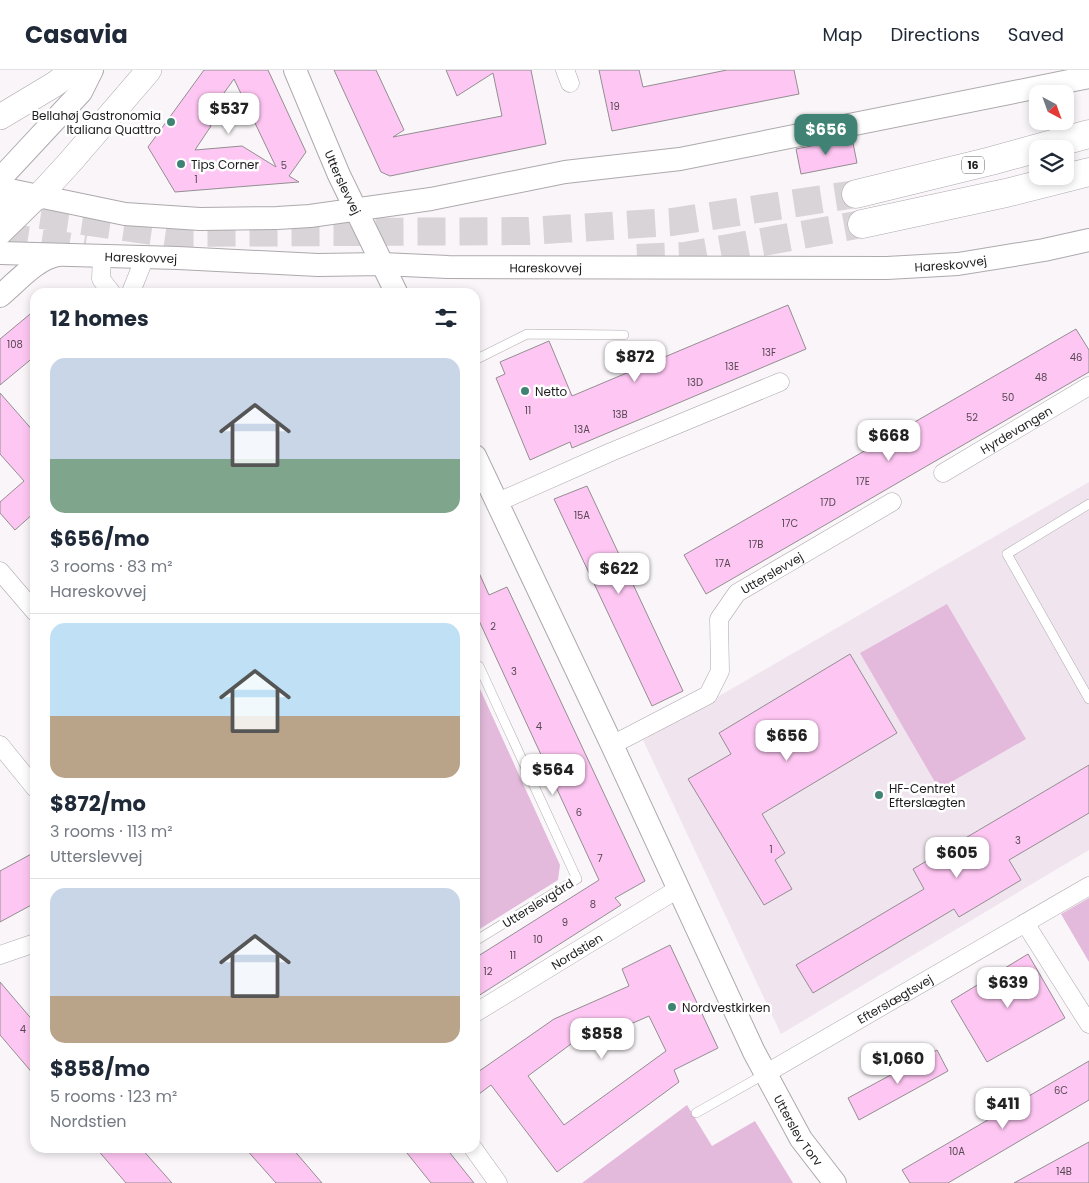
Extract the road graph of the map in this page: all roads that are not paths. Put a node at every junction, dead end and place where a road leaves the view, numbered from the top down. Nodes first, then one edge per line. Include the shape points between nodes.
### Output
1 (74, 70) edge
2 (92, 70) edge
3 (149, 70) edge
4 (295, 70) edge
5 (1089, 77) edge
6 (0, 116) edge
7 (1089, 134) edge
8 (1089, 172) edge
9 (0, 179) edge
10 (0, 188) edge
11 (856, 194) tunnel mouth
12 (38, 197) junction
13 (0, 207) edge
14 (355, 210) junction
15 (862, 224) tunnel mouth
16 (0, 234) edge
17 (1089, 240) edge
18 (0, 252) edge
19 (64, 254) junction
20 (102, 256) junction
21 (145, 257) junction
22 (382, 264) junction
23 (108, 288) edge
24 (133, 288) edge
25 (394, 288) edge
26 (0, 296) edge
27 (624, 335) dead end
28 (480, 358) edge
29 (780, 382) dead end
30 (1089, 386) edge
31 (480, 466) edge
32 (943, 473) dead end
33 (498, 502) junction
34 (892, 502) dead end
35 (1089, 504) edge
36 (0, 571) edge
37 (30, 606) edge
38 (480, 668) edge
39 (1089, 699) edge
40 (612, 745) junction
41 (0, 746) edge
42 (30, 782) edge
43 (1089, 886) edge
44 (678, 889) junction
45 (1026, 923) junction
46 (480, 939) edge
47 (30, 945) edge
48 (0, 956) edge
49 (480, 1010) edge
50 (1089, 1024) edge
51 (765, 1074) junction
52 (696, 1113) dead end
53 (477, 1153) edge
54 (498, 1183) edge
55 (835, 1183) edge

1 - 6 main road
2 - 9 street via 81,92
3 - 12 main road
4 - 14 street, Utterslevvej
5 - 14 street via 680,159 565,172 431,199
7 - 11 main road, 16
8 - 15 main road
10 - 12 street
12 - 13 main road
12 - 14 street via 125,214 194,219 277,218
12 - 16 street
14 - 22 street, Utterslevvej
17 - 22 street, Hareskovvej via 958,264 888,268
18 - 19 street, Hareskovvej
19 - 20 street, Hareskovvej
19 - 26 street via 39,264
20 - 21 street, Hareskovvej
20 - 23 street via 101,278
21 - 22 street, Hareskovvej via 318,266
21 - 24 street
22 - 25 street, Utterslevvej
27 - 28 lane via 527,334
29 - 33 street
30 - 32 street, Hyrdevangen
31 - 33 street
33 - 40 street
34 - 40 street, Utterslevvej via 736,593 719,619 720,670 708,695
35 - 39 lane via 1007,554
36 - 37 street
38 - 46 lane, Utterslevgård via 577,879
40 - 44 street
41 - 42 street
43 - 45 street, Efterslægtsvej
44 - 49 street, Nordstien
44 - 51 street
45 - 50 street
45 - 51 street, Efterslægtsvej
47 - 48 street
51 - 52 lane
51 - 55 street, Utterslev Torv via 802,1139
53 - 54 street

